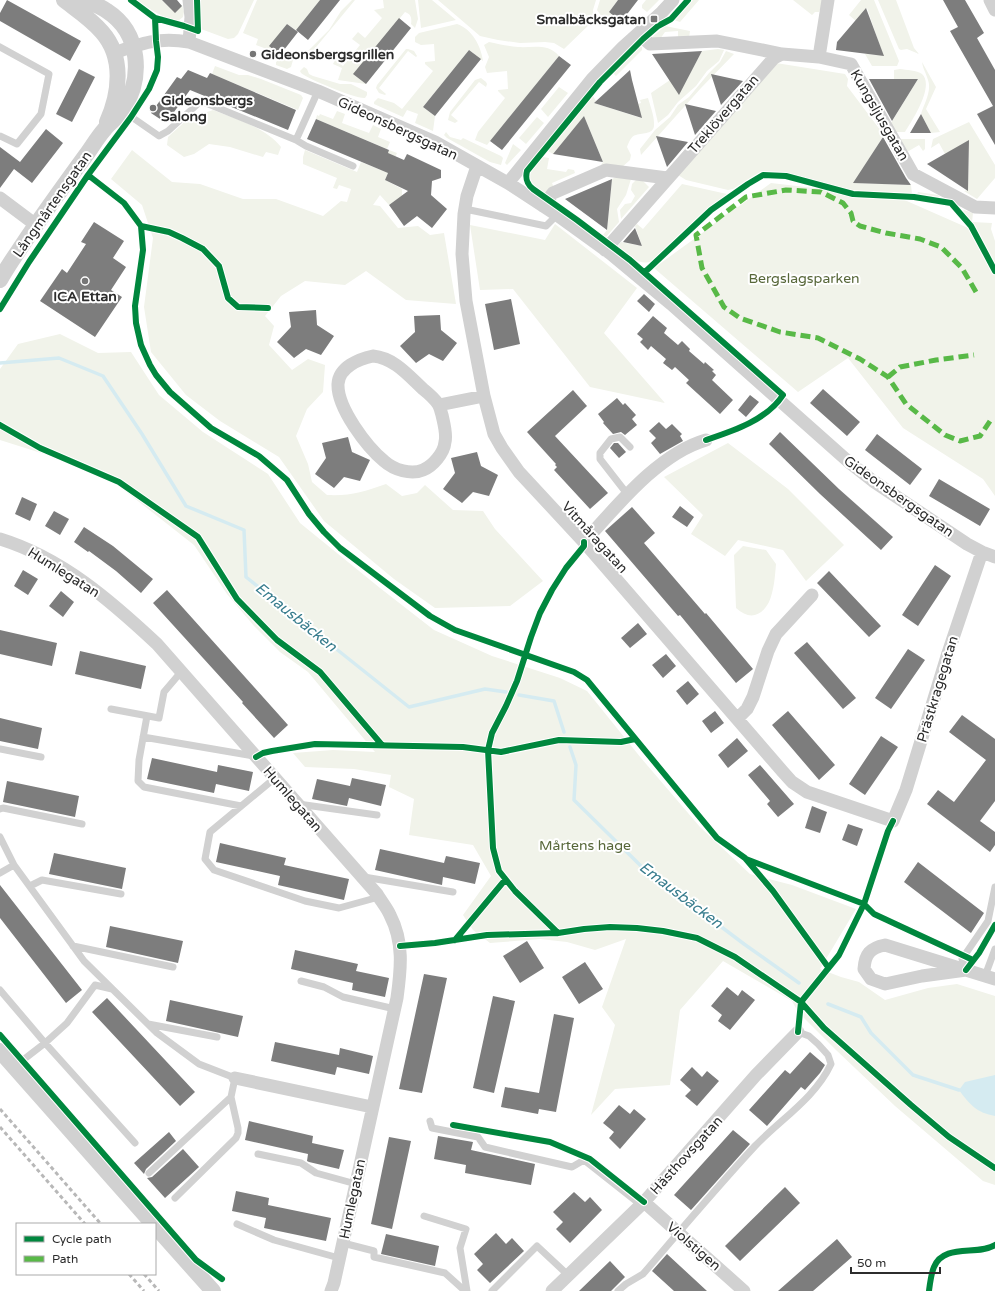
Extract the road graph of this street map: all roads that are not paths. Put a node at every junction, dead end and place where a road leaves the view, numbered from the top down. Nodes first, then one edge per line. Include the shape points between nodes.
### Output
1 (64, 0) edge
2 (85, 0) edge
3 (189, 0) edge
4 (673, 0) edge
5 (828, 0) edge
6 (990, 0) edge
7 (995, 10) edge
8 (638, 34) junction
9 (189, 42) junction
10 (134, 46) junction
11 (0, 47) edge
12 (114, 53) junction
13 (782, 54) junction
14 (819, 57) junction
15 (318, 91) junction
16 (123, 111) junction
17 (104, 129) junction
18 (0, 136) edge
19 (296, 140) junction
20 (353, 166) dead end
21 (477, 166) junction
22 (667, 178) junction
23 (508, 183) junction
24 (0, 198) edge
25 (543, 206) junction
26 (995, 208) edge
27 (465, 209) junction
28 (557, 215) junction
29 (36, 225) junction
30 (605, 250) junction
31 (0, 280) edge
32 (484, 396) junction
33 (439, 405) junction
34 (706, 440) dead end
35 (630, 447) dead end
36 (628, 495) junction
37 (0, 539) edge
38 (584, 542) junction
39 (982, 552) junction
40 (995, 557) edge
41 (812, 595) dead end
42 (181, 672) junction
43 (111, 709) dead end
44 (147, 716) junction
45 (737, 719) junction
46 (143, 737) junction
47 (0, 749) edge
48 (41, 757) dead end
49 (256, 757) junction
50 (275, 778) junction
51 (298, 804) junction
52 (241, 806) junction
53 (0, 809) edge
54 (377, 814) dead end
55 (888, 820) joint
56 (82, 824) dead end
57 (0, 837) edge
58 (14, 865) junction
59 (0, 873) edge
60 (362, 877) junction
61 (30, 886) junction
62 (995, 887) edge
63 (453, 892) dead end
64 (121, 894) dead end
65 (379, 897) junction
66 (73, 946) junction
67 (995, 949) edge
68 (173, 967) dead end
69 (966, 970) junction
70 (990, 978) edge
71 (301, 981) dead end
72 (112, 989) junction
73 (0, 990) edge
74 (395, 1009) junction
75 (148, 1024) junction
76 (798, 1032) joint
77 (218, 1037) dead end
78 (45, 1043) junction
79 (0, 1051) edge
80 (14, 1067) junction
81 (235, 1078) junction
82 (231, 1097) junction
83 (372, 1107) junction
84 (430, 1121) dead end
85 (135, 1143) dead end
86 (258, 1154) dead end
87 (150, 1173) dead end
88 (356, 1184) junction
89 (175, 1198) dead end
90 (642, 1203) junction
91 (424, 1216) dead end
92 (152, 1223) edge
93 (238, 1224) dead end
94 (156, 1227) edge
95 (679, 1233) junction
96 (343, 1243) junction
97 (339, 1258) junction
98 (568, 1276) junction
99 (213, 1291) edge
100 (331, 1291) edge
101 (466, 1291) edge
102 (492, 1291) edge
103 (552, 1291) edge
104 (618, 1291) edge
105 (744, 1291) edge

1 - 12 street via 100,29
2 - 10 street via 112,15 126,31
3 - 9 street
4 - 8 street
5 - 14 street
6 - 7 street
8 - 13 street, Kungsljusgatan via 650,44 717,41
8 - 23 street via 592,79
9 - 10 street, Gideonsbergsgatan via 156,40
9 - 15 street, Gideonsbergsgatan
10 - 12 street, Gideonsbergsgatan
10 - 16 street, Långmårtensgatan via 134,84
11 - 18 lane via 49,74 41,114 17,144
12 - 17 street, Långmårtensgatan via 118,66 118,86
13 - 14 street, Kungsljusgatan
13 - 22 street, Treklövergatan via 774,58
14 - 26 street, Kungsljusgatan via 851,64 913,174 975,207
15 - 19 lane
15 - 21 street, Gideonsbergsgatan via 435,142
16 - 17 street, Långmårtensgatan
16 - 19 lane via 159,136 201,101
17 - 29 street, Långmårtensgatan
19 - 20 lane
21 - 23 street, Gideonsbergsgatan
21 - 27 street, Vitmåragatan
22 - 25 street via 606,170 554,193
22 - 30 street, Treklövergatan
23 - 25 street, Gideonsbergsgatan
24 - 29 street
25 - 28 street, Gideonsbergsgatan
27 - 28 lane via 546,226
27 - 32 street, Vitmåragatan via 462,254 466,301
28 - 30 street, Gideonsbergsgatan
29 - 31 street, Långmårtensgatan
30 - 39 street, Gideonsbergsgatan via 671,304 850,463 939,526
32 - 33 street
32 - 38 street, Vitmåragatan via 494,434 502,448 519,472
33 - 33 street via 445,437 441,453 426,469 416,473 401,470 384,462 364,440 346,413 338,384 341,374 348,366 360,359 381,357 405,372
34 - 36 street via 685,448 663,462
35 - 36 lane via 620,437 611,439 600,453 600,458
36 - 38 street
37 - 42 street, Humlegatan via 34,551 88,584 157,644
38 - 45 street, Vitmåragatan
39 - 40 street, Gideonsbergsgatan
39 - 55 street, Prästkragegatan via 906,790 893,821
41 - 45 street via 776,634 753,697 747,709
42 - 44 lane via 164,692 159,718
42 - 49 street, Humlegatan
43 - 44 lane
44 - 46 lane
45 - 55 street, Vitmåragatan via 792,782 807,792
46 - 49 lane
46 - 52 lane via 138,781 144,787
47 - 48 lane
49 - 50 street, Humlegatan
50 - 51 street, Humlegatan
50 - 52 lane
51 - 54 lane
51 - 60 street, Humlegatan
52 - 65 lane via 210,832 205,859 214,870 305,901 339,908
53 - 56 lane
57 - 58 lane
58 - 59 lane
58 - 61 lane
60 - 63 lane
60 - 65 street, Humlegatan
61 - 64 lane via 42,880
61 - 66 lane
62 - 69 lane via 988,921 962,959
65 - 74 street, Humlegatan via 390,915 402,959
66 - 68 lane
66 - 72 lane
67 - 70 lane
69 - 69 street via 885,984 871,979 864,969 864,960 869,952 885,945
69 - 70 street
71 - 74 lane via 324,987 343,997
72 - 75 lane
72 - 78 lane via 95,985 67,1023
73 - 78 lane
74 - 83 street, Humlegatan
75 - 77 lane
75 - 81 lane via 199,1064
76 - 90 street, Hästhovsgatan via 756,1075
76 - 95 lane via 809,1036 828,1054 831,1064 827,1074 797,1108 756,1145
78 - 80 lane
78 - 85 lane
79 - 80 street
80 - 92 street
81 - 82 lane
81 - 83 street
82 - 87 lane
82 - 89 lane via 238,1128 236,1138
83 - 88 street, Humlegatan
84 - 90 lane via 432,1128 478,1136 485,1147 572,1167 584,1160
86 - 88 lane via 301,1163 316,1173
88 - 96 street, Humlegatan
90 - 95 street, Violstigen
90 - 98 street, Hästhovsgatan
91 - 101 lane via 466,1229 460,1248
93 - 97 lane via 274,1240
94 - 99 street
95 - 104 lane via 643,1274
95 - 105 street, Violstigen via 733,1276
96 - 97 street, Humlegatan
96 - 101 lane via 374,1251 374,1257 445,1273
97 - 100 street, Humlegatan
98 - 102 lane via 537,1246
98 - 103 street, Hästhovsgatan

